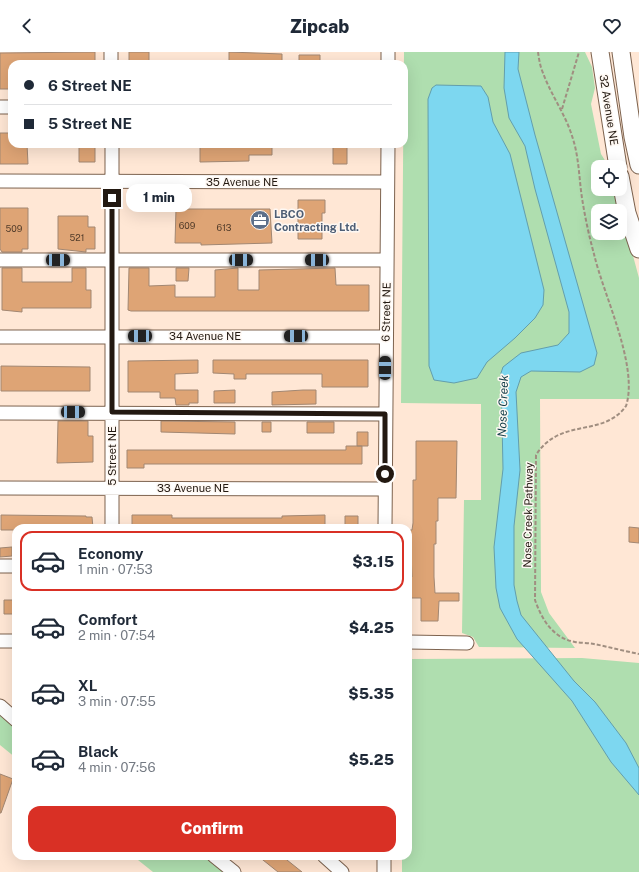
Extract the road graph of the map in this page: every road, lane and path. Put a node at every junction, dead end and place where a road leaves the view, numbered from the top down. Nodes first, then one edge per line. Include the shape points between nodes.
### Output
1 (538, 52) edge
2 (579, 52) edge
3 (600, 52) edge
4 (621, 52) edge
5 (561, 110) junction
6 (112, 148) edge
7 (388, 148) edge
8 (617, 160) edge
9 (639, 165) edge
10 (0, 181) edge
11 (112, 182) junction
12 (387, 182) junction
13 (624, 196) edge
14 (639, 250) edge
15 (0, 260) edge
16 (112, 260) junction
17 (386, 260) junction
18 (614, 304) dead end
19 (112, 336) junction
20 (0, 337) edge
21 (385, 337) junction
22 (633, 390) dead end
23 (112, 412) junction
24 (0, 413) edge
25 (385, 414) junction
26 (0, 488) edge
27 (112, 488) junction
28 (385, 489) junction
29 (112, 524) edge
30 (385, 524) edge
31 (0, 566) edge
32 (12, 566) edge
33 (0, 641) edge
34 (12, 641) edge
35 (412, 642) edge
36 (467, 643) dead end
37 (639, 654) edge
38 (0, 706) edge
39 (12, 716) edge
40 (219, 860) edge
41 (328, 860) edge
42 (384, 860) edge
43 (234, 872) edge
44 (342, 872) edge
45 (384, 872) edge

1 - 5 path via 543,73
2 - 5 path
3 - 8 main road, 32 Avenue NE
4 - 9 main road, 32 Avenue NE
5 - 18 path via 573,138 579,162 582,198 594,256
6 - 11 street, 5 Street NE
7 - 12 street, 6 Street NE
10 - 11 street, 35 Avenue NE
11 - 12 street, 35 Avenue NE
11 - 16 street, 5 Street NE
12 - 17 street, 6 Street NE
13 - 14 main road
15 - 16 street
16 - 17 street
16 - 19 street, 5 Street NE
17 - 21 street, 6 Street NE
19 - 20 street, 34 Avenue NE
19 - 21 street, 34 Avenue NE
19 - 23 street, 5 Street NE
21 - 25 street, 6 Street NE
22 - 37 path, Nose Creek Pathway via 626,406 614,418 559,434 543,444 536,455 535,600 547,626 560,637
23 - 24 street
23 - 25 street
23 - 27 street, 5 Street NE
25 - 28 street, 6 Street NE
26 - 27 street, 33 Avenue NE
27 - 28 street, 33 Avenue NE
27 - 29 street, 5 Street NE
28 - 30 street, 6 Street NE
31 - 32 street
33 - 34 street
35 - 36 street
38 - 39 street
40 - 43 street
41 - 44 street
42 - 45 street

